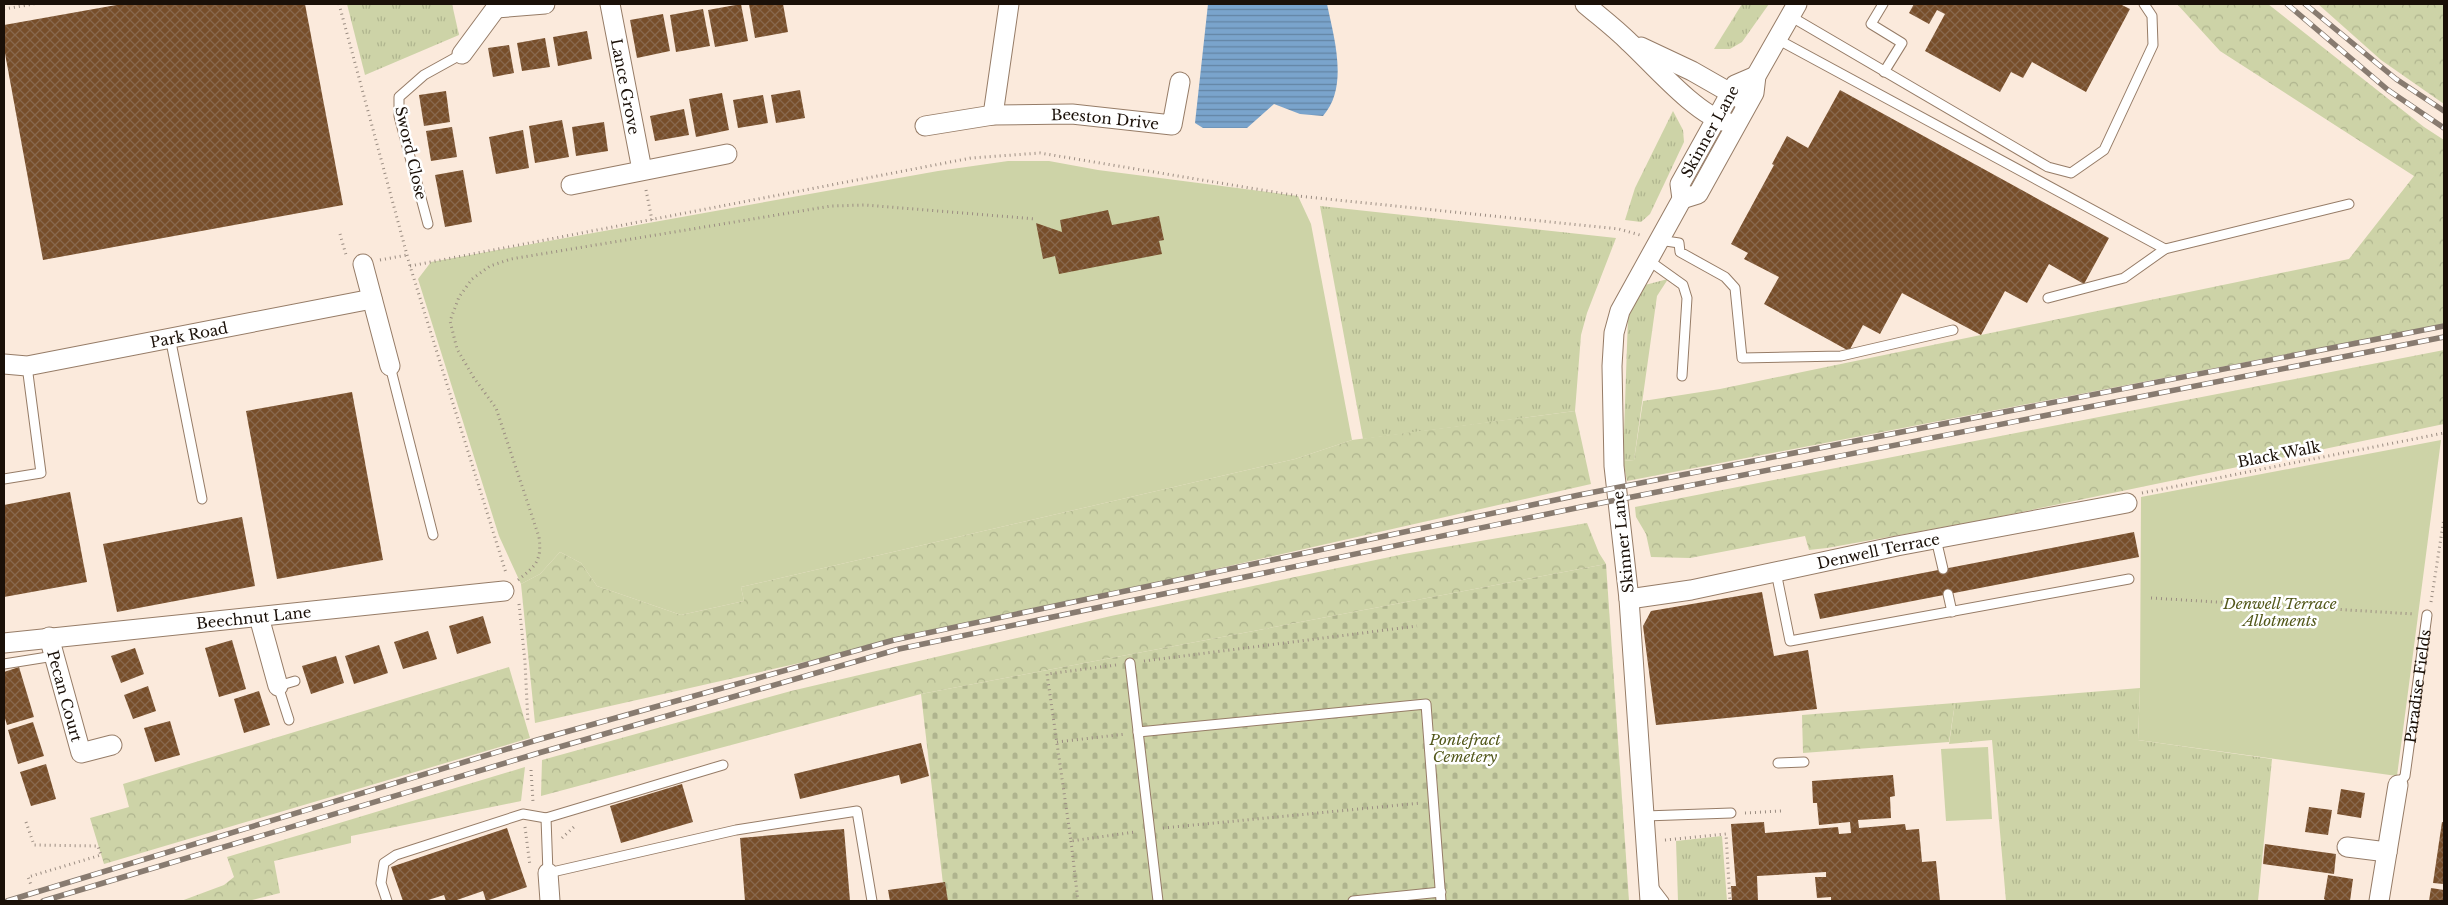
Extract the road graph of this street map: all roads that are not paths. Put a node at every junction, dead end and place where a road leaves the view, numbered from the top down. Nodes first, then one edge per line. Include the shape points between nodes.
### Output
1 (545, 4) edge
2 (610, 4) edge
3 (1009, 4) edge
4 (1585, 4) edge
5 (1883, 4) edge
6 (2144, 4) edge
7 (495, 6) edge
8 (1794, 10) edge
9 (1777, 39) junction
10 (1629, 41) junction
11 (462, 54) joint
12 (1884, 72) junction
13 (1756, 76) junction
14 (1180, 82) dead end
15 (1730, 93) junction
16 (1749, 103) junction
17 (993, 115) junction
18 (1716, 119) junction
19 (1737, 123) junction
20 (926, 126) dead end
21 (726, 154) dead end
22 (642, 170) junction
23 (571, 185) dead end
24 (1682, 199) junction
25 (2349, 204) dead end
26 (428, 224) dead end
27 (1652, 238) junction
28 (2165, 249) junction
29 (1648, 260) junction
30 (362, 264) road end
31 (2048, 298) dead end
32 (372, 299) junction
33 (1952, 330) dead end
34 (170, 337) junction
35 (4, 364) edge
36 (27, 366) junction
37 (390, 366) joint
38 (1682, 376) dead end
39 (4, 479) edge
40 (202, 499) dead end
41 (2126, 503) road end
42 (433, 535) dead end
43 (1936, 539) junction
44 (1943, 569) dead end
45 (1776, 572) junction
46 (2129, 579) dead end
47 (507, 589) road end
48 (1948, 594) dead end
49 (1629, 599) junction
50 (1952, 612) junction
51 (2427, 615) road end
52 (259, 617) junction
53 (49, 637) junction
54 (4, 642) edge
55 (54, 656) junction
56 (1130, 663) road end
57 (4, 664) edge
58 (286, 684) joint
59 (289, 720) dead end
60 (1138, 732) junction
61 (112, 745) dead end
62 (1804, 762) dead end
63 (1778, 763) dead end
64 (723, 765) dead end
65 (2398, 785) joint
66 (1732, 813) road end
67 (1645, 816) junction
68 (546, 818) junction
69 (2347, 847) dead end
70 (2387, 852) junction
71 (539, 872) junction
72 (1648, 880) junction
73 (1441, 897) edge
74 (387, 901) edge
75 (550, 901) edge
76 (872, 901) edge
77 (1158, 901) edge
78 (1353, 901) edge
79 (1650, 901) edge
80 (1664, 901) edge
81 (2379, 901) edge

1 - 7 street
2 - 22 street, Lance Grove
3 - 17 street
4 - 10 street
5 - 12 lane via 1871,24 1902,42
6 - 12 lane via 2152,16 2152,44 2104,150 2071,173 2048,167
7 - 11 street, Sword Close
8 - 9 street, Skinner Lane
8 - 12 lane
9 - 13 street, Skinner Lane
9 - 28 lane
10 - 15 street
10 - 18 street via 1679,92
11 - 26 lane, Sword Close via 424,75 399,97 399,116
13 - 15 street, Skinner Lane via 1735,85
13 - 16 street, Skinner Lane
14 - 17 street, Beeston Drive via 1180,126 1072,114
15 - 16 street
15 - 18 street, Skinner Lane
16 - 19 street, Skinner Lane
17 - 20 street, Beeston Drive
18 - 19 street
18 - 24 street, Skinner Lane via 1680,184
19 - 24 street, Skinner Lane via 1698,194
21 - 22 street
22 - 23 street
24 - 27 street, Skinner Lane
25 - 28 lane
27 - 29 street, Skinner Lane
27 - 33 lane via 1679,243 1680,252 1725,277 1735,288 1742,358 1841,356
28 - 31 lane via 2124,278
29 - 38 lane via 1683,285 1687,298
29 - 49 street, Skinner Lane via 1620,311 1614,333 1612,366 1614,466
30 - 32 street
32 - 34 street, Park Road
32 - 37 street
34 - 36 street, Park Road
34 - 40 lane
35 - 36 street, Park Road
36 - 39 lane via 42,473
37 - 42 lane
41 - 43 street, Denwell Terrace
43 - 44 lane
43 - 45 street, Denwell Terrace
45 - 49 street, Denwell Terrace
45 - 50 lane via 1790,641
46 - 50 lane
47 - 52 street, Beechnut Lane
48 - 50 lane
49 - 67 street, Skinner Lane
51 - 65 lane, Paradise Fields via 2405,776
52 - 53 street, Beechnut Lane
52 - 58 street
53 - 54 street, Beechnut Lane
53 - 55 street, Pecan Court
55 - 57 lane
55 - 61 street, Pecan Court via 81,753
56 - 60 lane
58 - 59 lane
60 - 73 lane via 1426,704
60 - 77 lane
62 - 63 lane
64 - 68 lane
65 - 70 street, Paradise Fields
66 - 67 lane
67 - 72 street, Skinner Lane
68 - 71 lane
68 - 74 lane via 524,814 396,855 384,863 381,883
69 - 70 street
70 - 81 street, Paradise Fields
71 - 75 street
71 - 76 lane via 736,830 857,812
72 - 79 street, Skinner Lane
72 - 80 lane
73 - 78 lane

